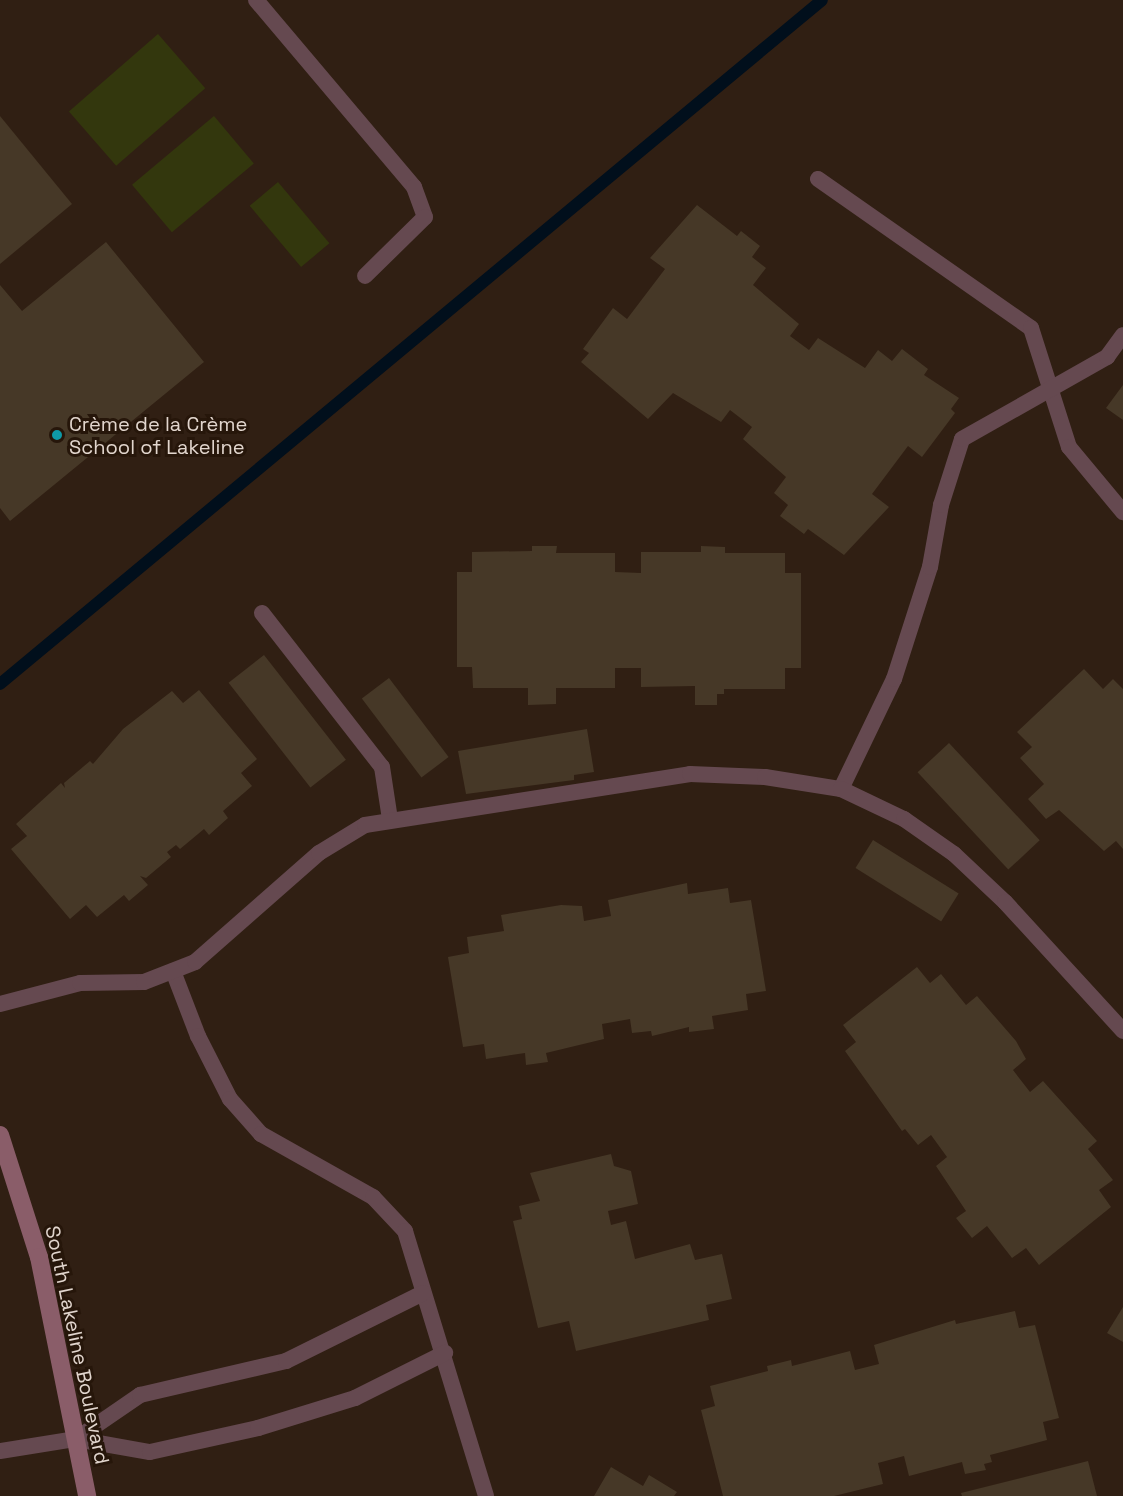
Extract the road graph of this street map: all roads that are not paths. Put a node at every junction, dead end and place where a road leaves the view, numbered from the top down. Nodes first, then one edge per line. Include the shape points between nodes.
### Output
1 (256, 0) edge
2 (818, 179) dead end
3 (365, 276) dead end
4 (1123, 335) edge
5 (1053, 388) junction
6 (1123, 512) edge
7 (262, 614) dead end
8 (841, 789) junction
9 (390, 819) junction
10 (173, 971) junction
11 (0, 1004) edge
12 (1123, 1031) edge
13 (0, 1135) edge
14 (423, 1293) junction
15 (445, 1353) junction
16 (76, 1439) junction
17 (0, 1451) edge
18 (87, 1496) edge
19 (486, 1496) edge

1 - 3 lane via 414,187 425,217
2 - 5 lane via 1031,328
4 - 5 lane via 1107,357
5 - 6 lane via 1069,447
5 - 8 lane via 962,439 941,505 930,567 894,679
7 - 9 lane via 382,767
8 - 9 lane via 765,777 690,774
8 - 12 lane via 904,819 954,854
9 - 10 lane via 365,825 319,853 212,948
10 - 11 lane via 144,982 80,983
10 - 14 lane via 198,1036 230,1099 261,1134 373,1197 405,1232
13 - 16 main road, South Lakeline Boulevard via 39,1257
14 - 15 lane
14 - 16 lane via 286,1361 140,1395
15 - 16 lane via 355,1398 258,1428 150,1452
15 - 19 lane
16 - 17 lane
16 - 18 main road, South Lakeline Boulevard

